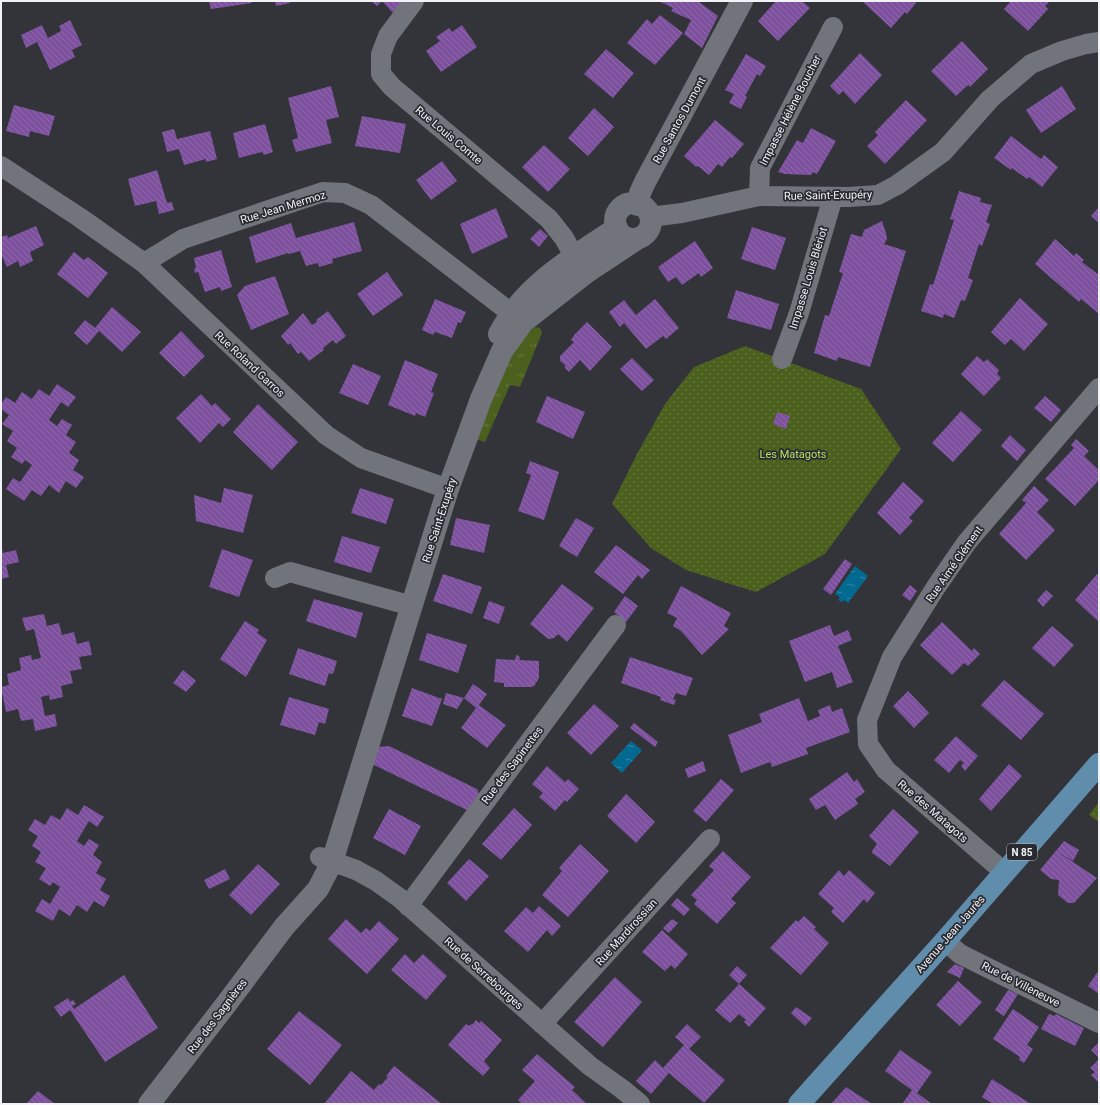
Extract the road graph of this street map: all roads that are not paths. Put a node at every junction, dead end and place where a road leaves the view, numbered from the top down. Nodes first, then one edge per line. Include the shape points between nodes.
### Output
1 (414, 1) edge
2 (742, 1) edge
3 (746, 1) edge
4 (833, 27) dead end
5 (724, 38) junction
6 (1099, 42) edge
7 (1, 166) edge
8 (759, 196) junction
9 (833, 197) junction
10 (644, 211) junction
11 (617, 228) junction
12 (637, 239) junction
13 (144, 263) junction
14 (580, 264) junction
15 (511, 313) junction
16 (533, 314) junction
17 (782, 359) dead end
18 (1099, 388) edge
19 (442, 487) junction
20 (275, 578) dead end
21 (405, 604) junction
22 (616, 625) dead end
23 (868, 744) joint
24 (1099, 764) edge
25 (710, 839) dead end
26 (326, 859) junction
27 (1004, 872) junction
28 (408, 906) junction
29 (945, 941) junction
30 (1099, 1023) edge
31 (542, 1024) junction
32 (149, 1104) edge
33 (640, 1104) edge
34 (800, 1104) edge

1 - 14 street, Rue Louis Comte via 388,36 381,54 381,74 392,87 548,219 564,238
2 - 5 main road
3 - 5 main road
4 - 8 street, Impasse Hélène Boucher via 760,168
5 - 10 main road, Rue Santos Dumont via 645,182 640,193
6 - 9 street, Rue Saint-Exupéry via 1062,51 1032,64 990,99 943,152 897,185 878,195
7 - 13 street, Rue Roland Garros
8 - 9 street, Rue Saint-Exupéry
8 - 10 street, Rue Saint-Exupéry via 682,213
9 - 17 street, Impasse Louis Blériot via 799,313
10 - 11 main road via 632,204 625,206 616,216
10 - 12 main road via 650,228
11 - 12 main road via 629,239
11 - 14 main road, Rue Saint-Exupéry
12 - 14 main road, Rue Saint-Exupéry
13 - 15 street, Rue Jean Mermoz via 183,239 323,192 346,193 371,205
13 - 19 street, Rue Roland Garros via 326,435 361,458
14 - 15 main road, Rue Saint-Exupéry via 561,266 520,301
14 - 16 main road, Rue Saint-Exupéry
15 - 16 street
15 - 19 main road, Rue Saint-Exupéry via 470,394
16 - 19 main road, Rue Saint-Exupéry via 523,322 502,351
18 - 23 street, Rue Aimé Clément via 967,542 936,587 892,657 867,720
19 - 21 main road, Rue Saint-Exupéry
20 - 21 street via 290,572
21 - 26 main road, Rue Saint-Exupéry
22 - 28 street, Rue des Sapinettes
23 - 27 street, Rue des Matagots via 886,770
24 - 27 main road, Avenue Jean Jaurès / N 85
25 - 31 street, Rue Mardirossian
26 - 28 street, Rue de Serrebourges via 356,870 376,881
26 - 32 main road, Rue des Sagnières via 318,889 284,927
27 - 29 main road, Avenue Jean Jaurès / N 85
28 - 31 street, Rue de Serrebourges
29 - 30 street, Rue de Villeneuve via 960,954
29 - 34 main road, Avenue Jean Jaurès / N 85
31 - 33 street, Rue de Serrebourges via 590,1066

